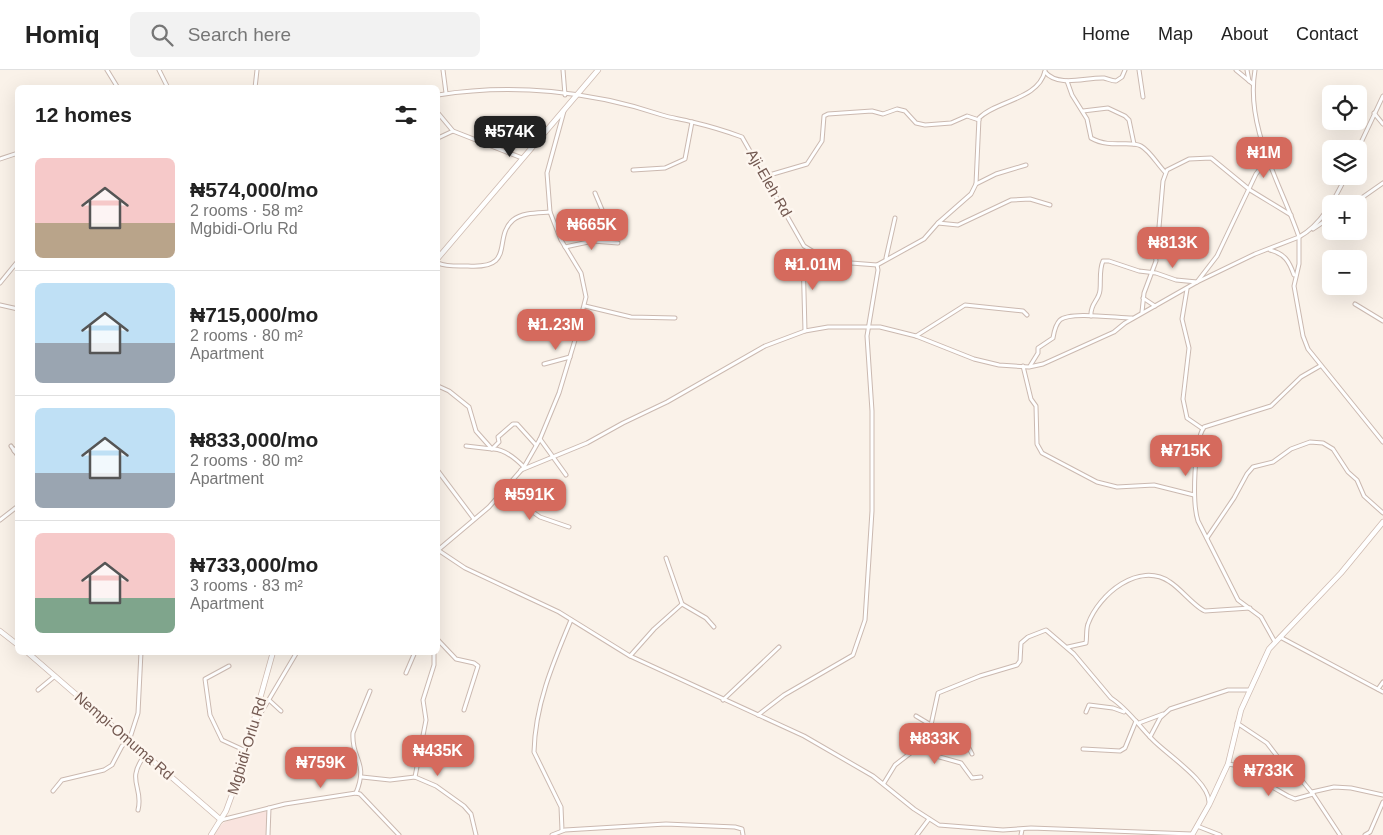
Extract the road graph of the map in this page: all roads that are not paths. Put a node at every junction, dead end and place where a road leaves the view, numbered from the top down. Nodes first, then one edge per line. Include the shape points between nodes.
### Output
1 (107, 70) edge
2 (159, 70) edge
3 (257, 70) edge
4 (443, 70) edge
5 (562, 70) edge
6 (598, 70) edge
7 (1045, 70) edge
8 (1125, 70) edge
9 (1139, 70) edge
10 (1236, 70) edge
11 (1247, 70) edge
12 (1257, 70) edge
13 (1067, 81) junction
14 (1252, 82) junction
15 (116, 85) edge
16 (166, 85) edge
17 (255, 85) edge
18 (446, 93) junction
19 (440, 94) edge
20 (578, 94) junction
21 (565, 95) junction
22 (1383, 96) edge
23 (1144, 97) dead end
24 (564, 110) junction
25 (1083, 111) junction
26 (1374, 113) junction
27 (440, 115) edge
28 (978, 120) junction
29 (692, 122) junction
30 (1383, 124) edge
31 (453, 131) junction
32 (440, 137) edge
33 (1362, 140) edge
34 (1134, 144) junction
35 (15, 155) edge
36 (522, 158) junction
37 (0, 159) edge
38 (1266, 160) junction
39 (1026, 165) dead end
40 (633, 170) dead end
41 (1165, 172) junction
42 (765, 176) junction
43 (1383, 183) edge
44 (976, 184) junction
45 (1341, 185) edge
46 (1250, 190) junction
47 (595, 193) dead end
48 (1366, 195) edge
49 (1050, 205) dead end
50 (550, 212) junction
51 (1291, 216) junction
52 (895, 218) dead end
53 (938, 223) junction
54 (1322, 223) edge
55 (1310, 231) junction
56 (1299, 237) junction
57 (593, 242) junction
58 (618, 243) dead end
59 (565, 247) junction
60 (808, 249) junction
61 (1269, 250) junction
62 (440, 256) edge
63 (886, 258) junction
64 (440, 264) edge
65 (15, 265) edge
66 (877, 265) junction
67 (1151, 274) junction
68 (1294, 275) junction
69 (1197, 282) junction
70 (0, 283) edge
71 (1188, 289) junction
72 (1144, 298) junction
73 (1355, 304) dead end
74 (0, 305) edge
75 (585, 306) junction
76 (1155, 306) junction
77 (15, 308) edge
78 (1142, 312) junction
79 (1026, 315) dead end
80 (1091, 316) junction
81 (674, 318) dead end
82 (1132, 318) junction
83 (1383, 321) edge
84 (869, 326) junction
85 (805, 330) junction
86 (916, 336) junction
87 (570, 357) junction
88 (544, 364) dead end
89 (1022, 366) junction
90 (1320, 366) junction
91 (1029, 367) junction
92 (440, 387) edge
93 (1203, 429) junction
94 (540, 439) junction
95 (1383, 442) edge
96 (536, 445) junction
97 (11, 446) dead end
98 (466, 446) dead end
99 (492, 449) junction
100 (14, 451) edge
101 (553, 457) junction
102 (522, 468) junction
103 (440, 474) edge
104 (566, 475) dead end
105 (504, 492) junction
106 (1194, 495) junction
107 (15, 508) edge
108 (1383, 513) edge
109 (474, 519) junction
110 (0, 520) edge
111 (1383, 522) edge
112 (569, 527) dead end
113 (1207, 538) junction
114 (440, 548) edge
115 (440, 551) edge
116 (666, 558) dead end
117 (682, 604) junction
118 (1251, 608) junction
119 (571, 620) junction
120 (714, 627) dead end
121 (0, 631) edge
122 (1279, 637) junction
123 (440, 642) edge
124 (1275, 642) junction
125 (15, 643) edge
126 (778, 647) dead end
127 (1068, 647) junction
128 (30, 655) edge
129 (141, 655) edge
130 (272, 655) edge
131 (295, 655) edge
132 (414, 655) edge
133 (434, 655) edge
134 (630, 656) junction
135 (229, 666) dead end
136 (406, 672) dead end
137 (55, 676) junction
138 (1383, 682) edge
139 (1378, 688) junction
140 (38, 690) dead end
141 (1249, 690) junction
142 (370, 691) dead end
143 (1383, 692) edge
144 (269, 700) junction
145 (723, 700) junction
146 (464, 710) dead end
147 (280, 711) dead end
148 (1086, 712) dead end
149 (1125, 712) junction
150 (1164, 714) junction
151 (757, 716) junction
152 (916, 716) dead end
153 (1143, 720) junction
154 (1136, 721) junction
155 (255, 723) junction
156 (1238, 723) junction
157 (931, 725) junction
158 (1150, 737) junction
159 (129, 741) junction
160 (1083, 749) dead end
161 (246, 751) junction
162 (972, 754) dead end
163 (145, 755) junction
164 (1228, 764) junction
165 (362, 777) junction
166 (415, 777) junction
167 (982, 777) dead end
168 (884, 784) junction
169 (53, 791) dead end
170 (356, 793) junction
171 (1312, 793) junction
172 (1208, 794) junction
173 (1383, 795) edge
174 (1214, 796) junction
175 (1383, 802) edge
176 (1209, 805) junction
177 (269, 808) junction
178 (138, 810) dead end
179 (929, 819) junction
180 (221, 820) junction
181 (1197, 826) junction
182 (562, 830) junction
183 (1022, 830) junction
184 (1192, 834) edge
185 (211, 835) edge
186 (268, 835) edge
187 (399, 835) edge
188 (476, 835) edge
189 (552, 835) edge
190 (743, 835) edge
191 (917, 835) edge
192 (1021, 835) edge
193 (1220, 835) edge
194 (1340, 835) edge
195 (1365, 835) edge

1 - 15 street
2 - 16 street
3 - 17 street
4 - 18 street
5 - 21 street
6 - 20 street
7 - 13 street via 1052,78
7 - 28 street via 1038,84
8 - 13 street via 1116,81 1105,78
9 - 23 street
10 - 14 street
11 - 14 street
12 - 14 street
13 - 25 street
14 - 38 street
18 - 19 street, Aji-Eleh Rd
18 - 21 street, Aji-Eleh Rd via 513,90
20 - 21 street, Aji-Eleh Rd
20 - 24 street
20 - 29 street, Aji-Eleh Rd
22 - 26 street
24 - 36 street
24 - 50 street via 547,173
25 - 34 street via 1091,138 1117,146
25 - 34 street via 1108,108 1125,116 1129,120
26 - 30 street
26 - 33 street
27 - 31 street
28 - 42 street via 967,116 951,123 925,125 916,123 905,111 897,109 883,114 872,111 828,114 824,116 822,141 807,164
28 - 44 street
29 - 40 street via 685,159 665,168
29 - 42 street, Aji-Eleh Rd via 742,138
31 - 32 street
31 - 36 street
34 - 41 street via 1145,149
35 - 37 street
36 - 62 street
38 - 46 street
38 - 51 street
39 - 44 street
41 - 46 street via 1189,159 1211,158
41 - 67 street via 1160,227 1154,241 1156,262
42 - 60 street, Aji-Eleh Rd
43 - 48 street
44 - 53 street via 971,194
45 - 55 street via 1328,209
46 - 51 street
46 - 69 street via 1217,256
47 - 57 street via 608,224
49 - 53 street via 1030,199 1011,200 958,225
50 - 59 street
50 - 64 street via 515,219 508,227 499,257 488,266
51 - 56 street
52 - 63 street
53 - 63 street via 924,239
54 - 55 street
55 - 56 street
56 - 61 street
56 - 68 street via 1299,264
57 - 58 street
57 - 59 street
59 - 75 street via 581,274
60 - 66 street via 838,262
60 - 85 street via 803,255
61 - 68 street via 1286,257
61 - 69 street
63 - 66 street
65 - 70 street
66 - 84 street
67 - 69 street
67 - 72 street
67 - 80 street via 1109,260 1103,261 1100,290 1090,307
68 - 90 street via 1303,336
69 - 71 street
71 - 76 street
71 - 93 street via 1182,319 1189,348 1183,399 1187,418
72 - 76 street
72 - 78 street
73 - 83 street
74 - 77 street
75 - 81 street via 631,317
75 - 87 street
76 - 78 street
78 - 82 street
79 - 86 street via 1023,311 965,305
80 - 82 street
80 - 91 street via 1062,318 1053,338 1038,348
82 - 91 street via 1114,332 1043,364
84 - 85 street
84 - 86 street
84 - 151 street via 872,511 865,620 853,655 784,695
85 - 101 street via 764,346 667,402 587,444
86 - 89 street via 974,359
87 - 88 street
87 - 94 street
89 - 91 street
89 - 106 street via 1036,406 1037,444 1042,452 1097,482 1117,487 1154,485
90 - 93 street via 1301,377 1271,406
90 - 95 street
92 - 99 street via 469,407 476,431
93 - 106 street
94 - 96 street
94 - 101 street
96 - 99 street via 517,424 513,424 498,437 499,442
96 - 102 street
97 - 100 street
98 - 99 street
99 - 102 street via 514,458
101 - 102 street
101 - 104 street
102 - 105 street
103 - 109 street
105 - 109 street
105 - 112 street via 540,516
106 - 113 street via 1195,510
107 - 110 street
108 - 113 street via 1364,496 1357,480 1333,449 1323,443 1310,442 1277,460 1253,467
109 - 114 street
111 - 122 street via 1341,574
113 - 118 street via 1238,600
115 - 119 street via 465,568 524,594
116 - 117 street
117 - 120 street via 706,618
117 - 134 street
118 - 124 street via 1261,617
118 - 127 street via 1205,611 1161,577 1134,577 1120,584 1094,612 1087,625 1086,642
119 - 134 street
119 - 182 street via 550,668 534,743 534,752 562,807
121 - 125 street
122 - 124 street
122 - 139 street
123 - 146 street via 456,660 474,662 478,666
124 - 141 street
126 - 145 street
127 - 149 street
127 - 157 street via 1047,630 1028,637 1020,644 1017,665 938,693
128 - 137 street, Nempi-Omuma Rd
129 - 159 street via 138,713
130 - 155 street, Mgbidi-Orlu Rd
131 - 144 street
132 - 136 street
133 - 166 street via 434,666 423,700 426,720
134 - 145 street
135 - 161 street via 205,679 210,715 222,740
137 - 140 street
137 - 159 street, Nempi-Omuma Rd
138 - 139 street
139 - 143 street
141 - 150 street via 1228,690
141 - 156 street
142 - 165 street via 352,740
144 - 147 street
144 - 155 street
145 - 151 street
148 - 149 street via 1089,705
149 - 154 street
150 - 153 street
150 - 158 street
151 - 168 street via 804,736
152 - 157 street
153 - 154 street
153 - 154 street
154 - 158 street
154 - 160 street via 1125,748 1120,751
155 - 161 street, Mgbidi-Orlu Rd
156 - 164 street
156 - 171 street via 1267,743
157 - 162 street via 950,730 967,743
157 - 167 street via 930,751 961,763 972,778
157 - 168 street via 917,748 895,765
158 - 172 street
159 - 163 street, Nempi-Omuma Rd
159 - 169 street via 114,757 112,765 62,780
161 - 180 street, Mgbidi-Orlu Rd via 232,798
163 - 178 street via 135,772
163 - 180 street, Nempi-Omuma Rd
164 - 171 street via 1296,799
164 - 174 street
165 - 166 street via 390,780
165 - 170 street
166 - 188 street via 436,786 464,806
168 - 179 street
170 - 177 street
170 - 187 street
171 - 173 street via 1334,787
171 - 194 street
172 - 174 street
172 - 176 street
174 - 176 street
175 - 195 street via 1370,832
176 - 181 street
177 - 180 street
177 - 186 street
179 - 183 street via 939,825 957,828
179 - 191 street
180 - 185 street, Mgbidi-Orlu Rd
181 - 184 street
181 - 193 street
182 - 189 street
182 - 190 street via 690,824 742,828
183 - 184 street
183 - 192 street

